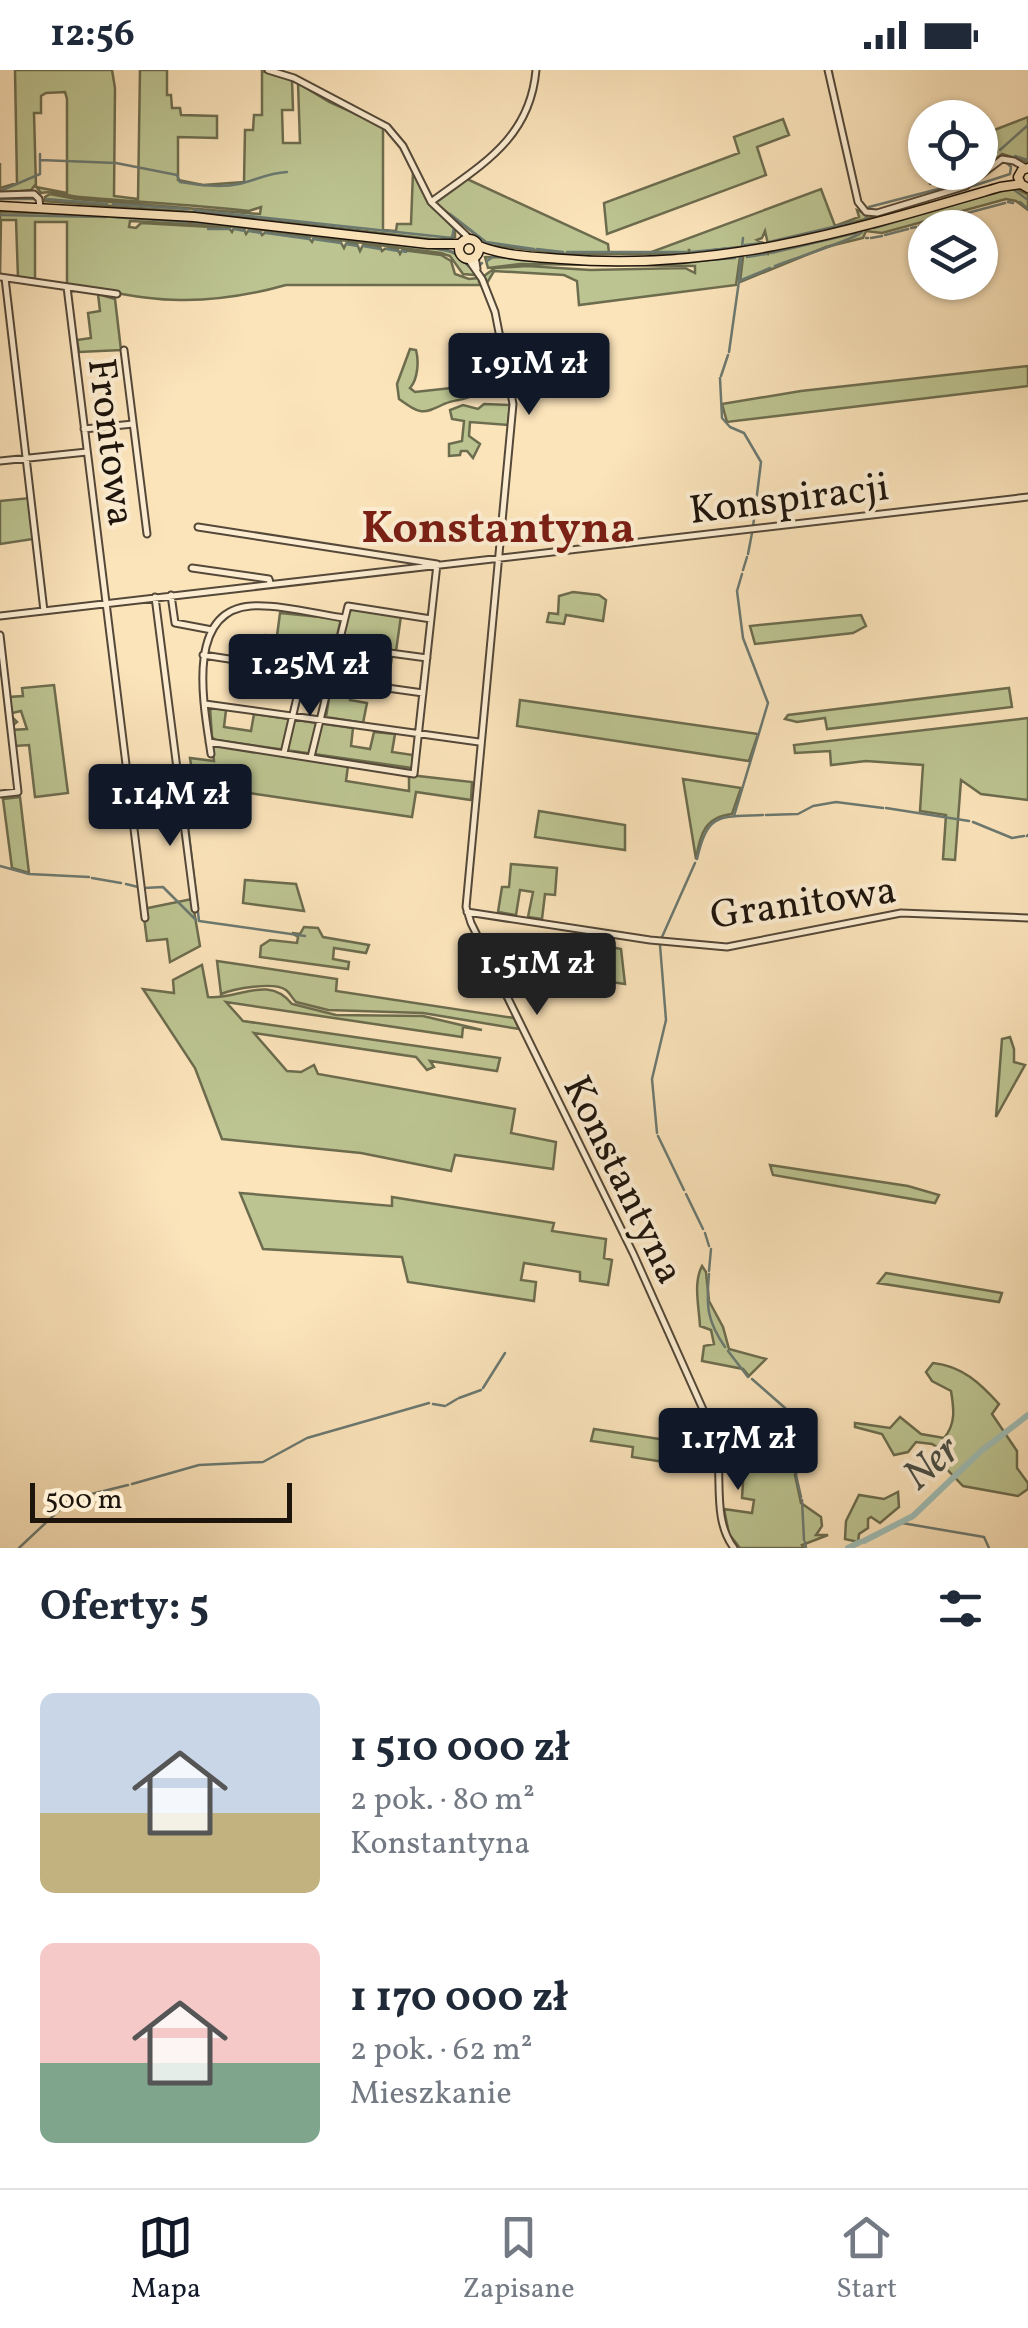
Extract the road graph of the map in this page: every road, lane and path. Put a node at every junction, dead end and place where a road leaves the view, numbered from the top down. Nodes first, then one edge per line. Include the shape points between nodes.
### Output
1 (268, 70) edge
2 (536, 70) edge
3 (828, 70) edge
4 (1025, 179) edge
5 (0, 195) edge
6 (432, 202) junction
7 (0, 208) edge
8 (40, 209) junction
9 (462, 243) junction
10 (475, 254) junction
11 (2, 278) edge
12 (67, 287) junction
13 (117, 294) dead end
14 (124, 350) dead end
15 (134, 424) junction
16 (84, 429) junction
17 (87, 452) junction
18 (26, 458) junction
19 (0, 461) edge
20 (1028, 497) edge
21 (198, 527) dead end
22 (147, 534) dead end
23 (498, 559) junction
24 (437, 564) junction
25 (192, 568) dead end
26 (270, 583) junction
27 (171, 595) junction
28 (155, 597) junction
29 (106, 603) junction
30 (44, 611) junction
31 (0, 616) edge
32 (344, 618) junction
33 (431, 619) junction
34 (212, 630) junction
35 (0, 636) edge
36 (338, 646) junction
37 (204, 655) junction
38 (427, 658) junction
39 (302, 676) junction
40 (330, 680) junction
41 (423, 693) junction
42 (205, 704) junction
43 (293, 717) junction
44 (320, 720) junction
45 (418, 734) junction
46 (209, 742) junction
47 (480, 742) junction
48 (211, 754) dead end
49 (284, 754) junction
50 (311, 758) junction
51 (179, 783) junction
52 (128, 787) junction
53 (0, 794) edge
54 (195, 910) dead end
55 (468, 912) junction
56 (145, 918) dead end
57 (1028, 918) edge
58 (734, 1548) edge

1 - 6 street via 387,127
2 - 6 street via 531,98 503,148
3 - 4 street via 858,202 866,212 960,188 999,161 1011,160
4 - 10 main road via 829,236 730,255 617,261
5 - 8 street via 34,194
6 - 9 street via 456,223
7 - 8 main road
8 - 9 main road
9 - 10 main road
9 - 10 main road
10 - 23 street, Konstantyna via 501,333 513,404
11 - 12 street
11 - 18 street
12 - 13 street
12 - 16 street, Frontowa
14 - 15 street
15 - 16 street
15 - 22 street
16 - 17 street, Frontowa
17 - 18 street
17 - 29 street, Frontowa
18 - 19 street
18 - 30 street
20 - 23 street, Konspiracji
21 - 24 street
23 - 24 street, Konspiracji
23 - 47 street, Konstantyna
24 - 26 street
24 - 33 street
25 - 26 street
26 - 27 street
27 - 28 street
27 - 34 street via 175,623
28 - 29 street
28 - 51 street
29 - 30 street
29 - 52 street, Frontowa
30 - 31 street
32 - 33 street via 348,606
32 - 34 street via 249,606
32 - 36 street
33 - 38 street
34 - 37 street
35 - 53 street via 18,792
36 - 38 street
36 - 40 street
37 - 39 street via 300,670
37 - 42 street
38 - 41 street
39 - 40 street
39 - 43 street
40 - 41 street
40 - 44 street
41 - 45 street
42 - 43 street
42 - 46 street
43 - 44 street
43 - 49 street
44 - 45 street
44 - 50 street
45 - 47 street
45 - 50 street via 414,774
46 - 48 street
46 - 49 street
47 - 55 street, Konstantyna
49 - 50 street
51 - 52 street
51 - 54 street
52 - 56 street, Frontowa
55 - 57 street, Granitowa via 727,948 901,913
55 - 58 street, Konstantyna via 633,1253 718,1448 723,1526

